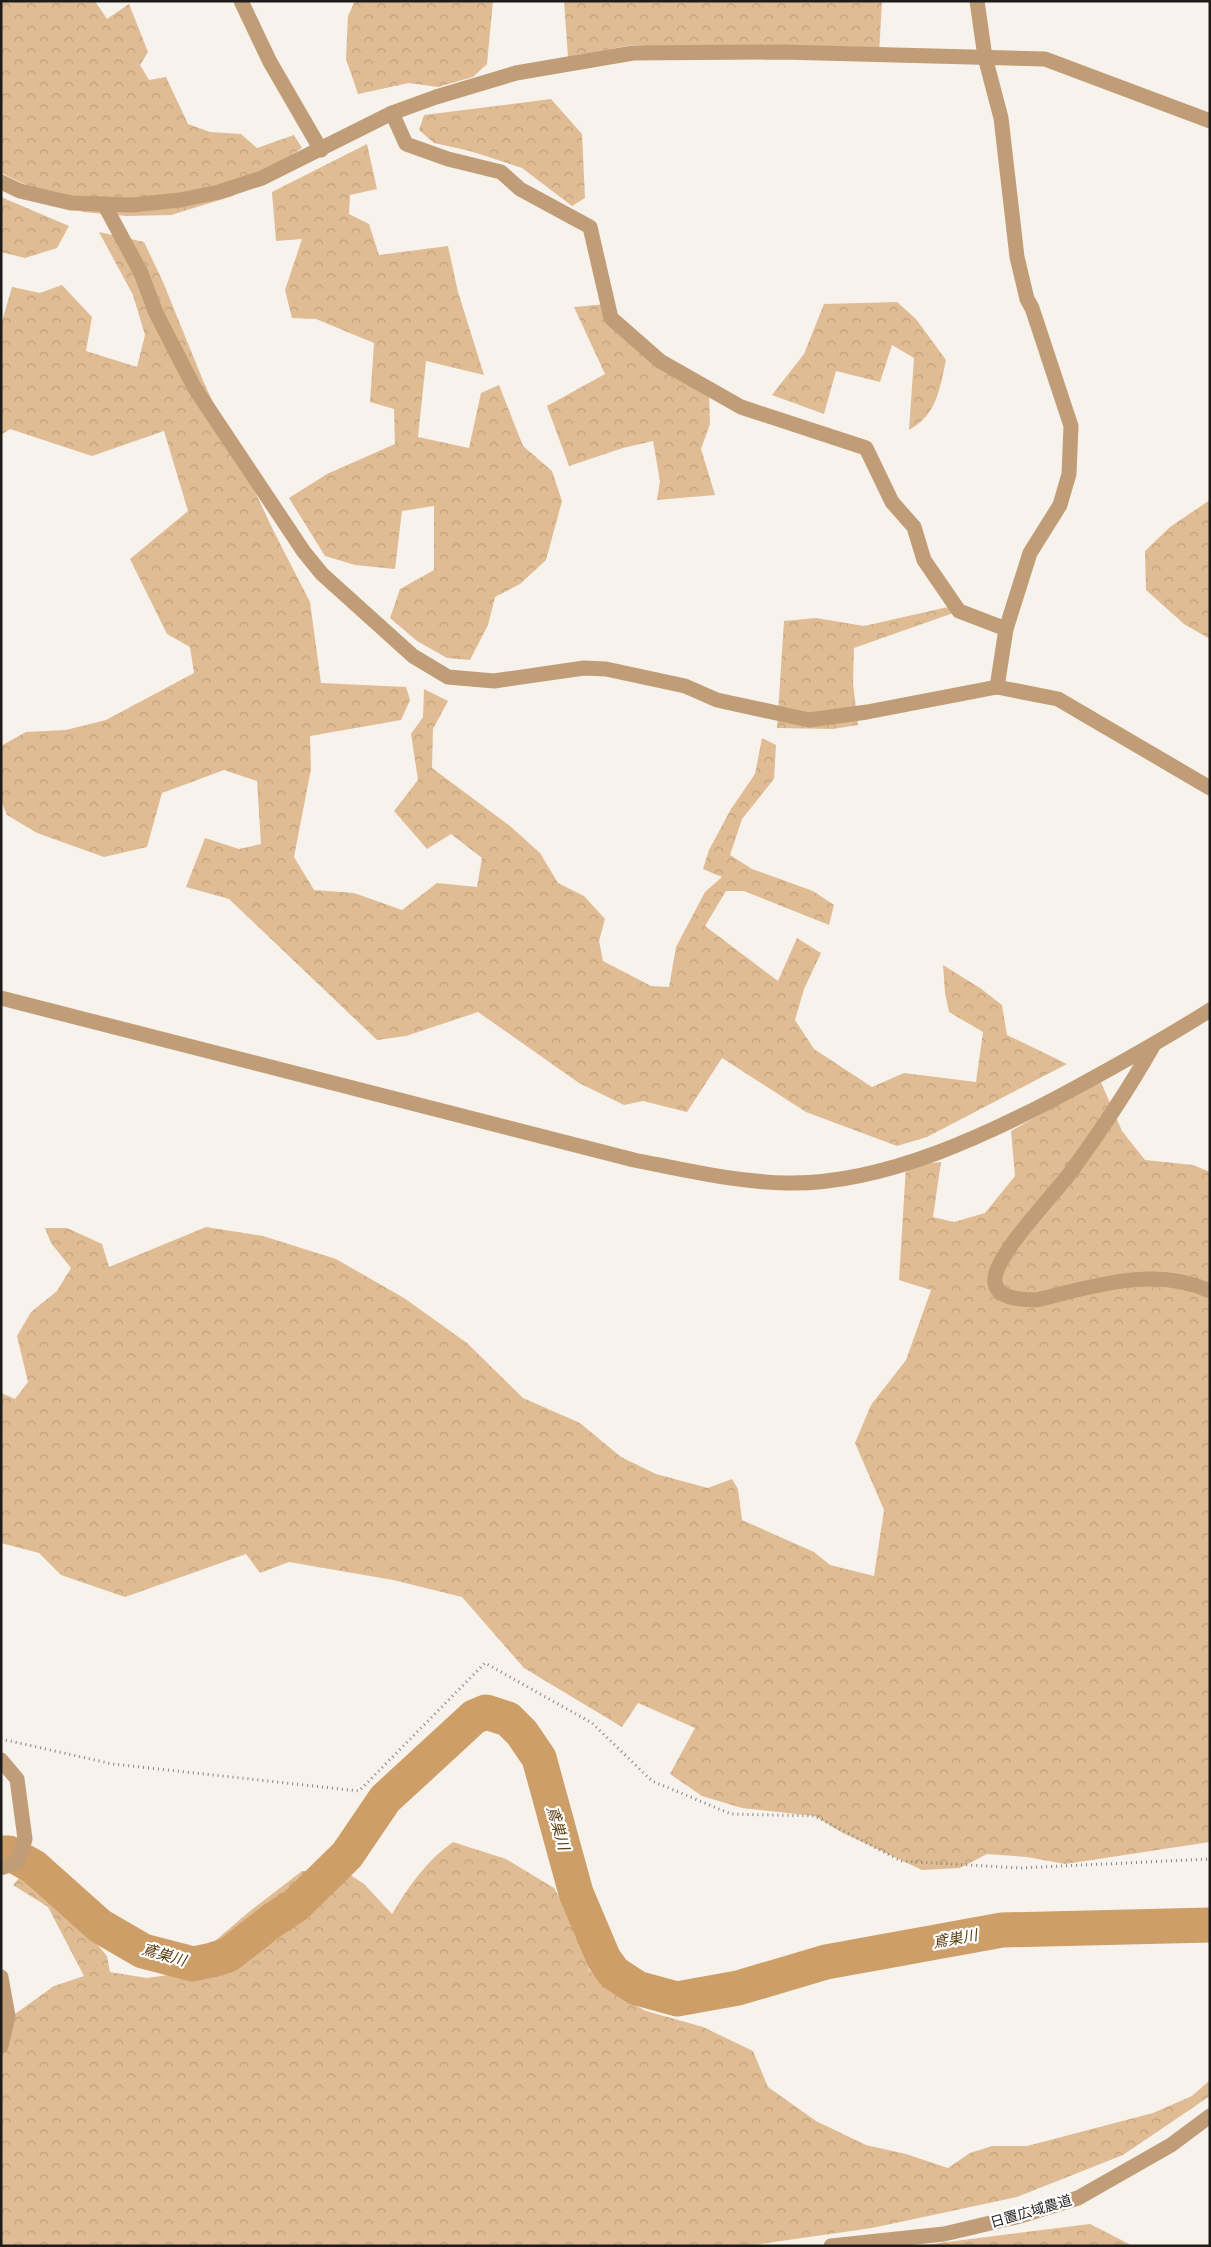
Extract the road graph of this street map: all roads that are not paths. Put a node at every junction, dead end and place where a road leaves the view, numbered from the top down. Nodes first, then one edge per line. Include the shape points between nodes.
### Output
1 (240, 1) edge
2 (977, 1) edge
3 (985, 57) junction
4 (392, 113) junction
5 (1210, 121) edge
6 (321, 150) junction
7 (1, 182) edge
8 (104, 204) junction
9 (1006, 629) junction
10 (997, 686) junction
11 (1210, 788) edge
12 (1, 998) edge
13 (1210, 1010) edge
14 (1153, 1046) junction
15 (1210, 1291) edge
16 (1, 1760) edge
17 (1, 1868) edge
18 (1, 1977) edge
19 (1, 2046) edge
20 (1210, 2116) edge
21 (831, 2246) edge

1 - 6 street via 270,62
2 - 3 street
3 - 4 street via 633,52 516,74
3 - 5 street via 1045,59
3 - 9 street via 1001,118 1017,257 1026,300 1032,308 1071,426 1069,474 1060,505 1030,554
4 - 6 street
4 - 9 street via 406,144 448,159 501,172 520,189 590,227 611,318 660,360 742,406 866,448 892,502 914,528 924,560 959,611
6 - 8 street via 262,178 219,192 180,200
7 - 8 street via 20,191 71,203
8 - 10 street via 141,273 156,313 194,387 304,552 322,574 413,656 448,677 494,681 584,668 606,669 685,686 717,700 809,720
9 - 10 street
10 - 11 street via 1058,699
12 - 14 street via 634,1160 731,1180 789,1183 855,1177 919,1159 999,1127
13 - 14 street
14 - 15 street via 1128,1089 1069,1175 1007,1251 997,1266 994,1280 1008,1297 1025,1300 1125,1280 1170,1281
16 - 17 street via 17,1779 25,1840 18,1862
18 - 19 street via 8,2016
20 - 21 street, 日置広域農道 via 1171,2145 1078,2198 944,2234

